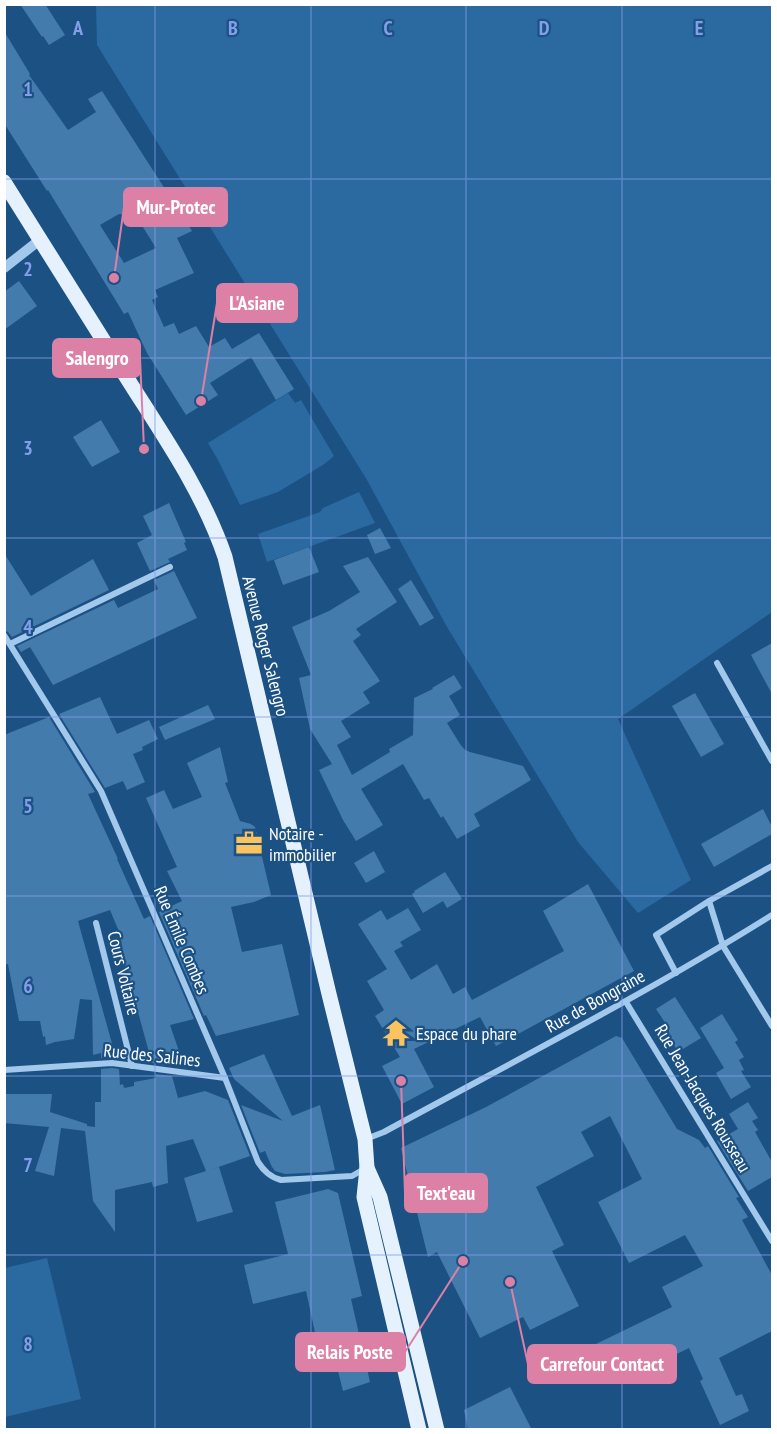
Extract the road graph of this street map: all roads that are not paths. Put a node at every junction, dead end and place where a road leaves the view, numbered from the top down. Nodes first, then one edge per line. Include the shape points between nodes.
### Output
1 (4, 182) edge
2 (42, 239) junction
3 (4, 268) edge
4 (170, 567) dead end
5 (4, 635) edge
6 (10, 644) junction
7 (717, 663) dead end
8 (772, 761) edge
9 (772, 866) edge
10 (709, 901) junction
11 (772, 915) edge
12 (96, 923) dead end
13 (723, 946) junction
14 (676, 974) junction
15 (626, 1002) junction
16 (772, 1026) edge
17 (132, 1066) junction
18 (4, 1070) edge
19 (225, 1078) junction
20 (365, 1139) junction
21 (367, 1168) junction
22 (772, 1241) edge
23 (419, 1430) edge
24 (437, 1430) edge

1 - 2 main road, Avenue Roger Salengro
2 - 3 street
2 - 20 main road, Avenue Roger Salengro via 176,455 219,539
4 - 6 street
5 - 6 street, Rue Émile Combes
6 - 19 street, Rue Émile Combes via 101,791
7 - 8 street
9 - 10 street
10 - 13 street
10 - 14 street via 656,935
11 - 13 street, Rue de Bongraine
12 - 17 street, Cours Voltaire
13 - 14 street, Rue de Bongraine
13 - 16 street
14 - 15 street, Rue de Bongraine
15 - 20 street, Rue de Bongraine
15 - 22 street, Rue Jean-Jacques Rousseau
17 - 18 street, Rue des Salines via 112,1063
17 - 19 street, Rue des Salines
19 - 21 street, Rue Émile Combes via 258,1162 275,1179 351,1176
20 - 21 main road, Avenue Roger Salengro
21 - 23 main road via 364,1197
21 - 24 main road via 380,1197

